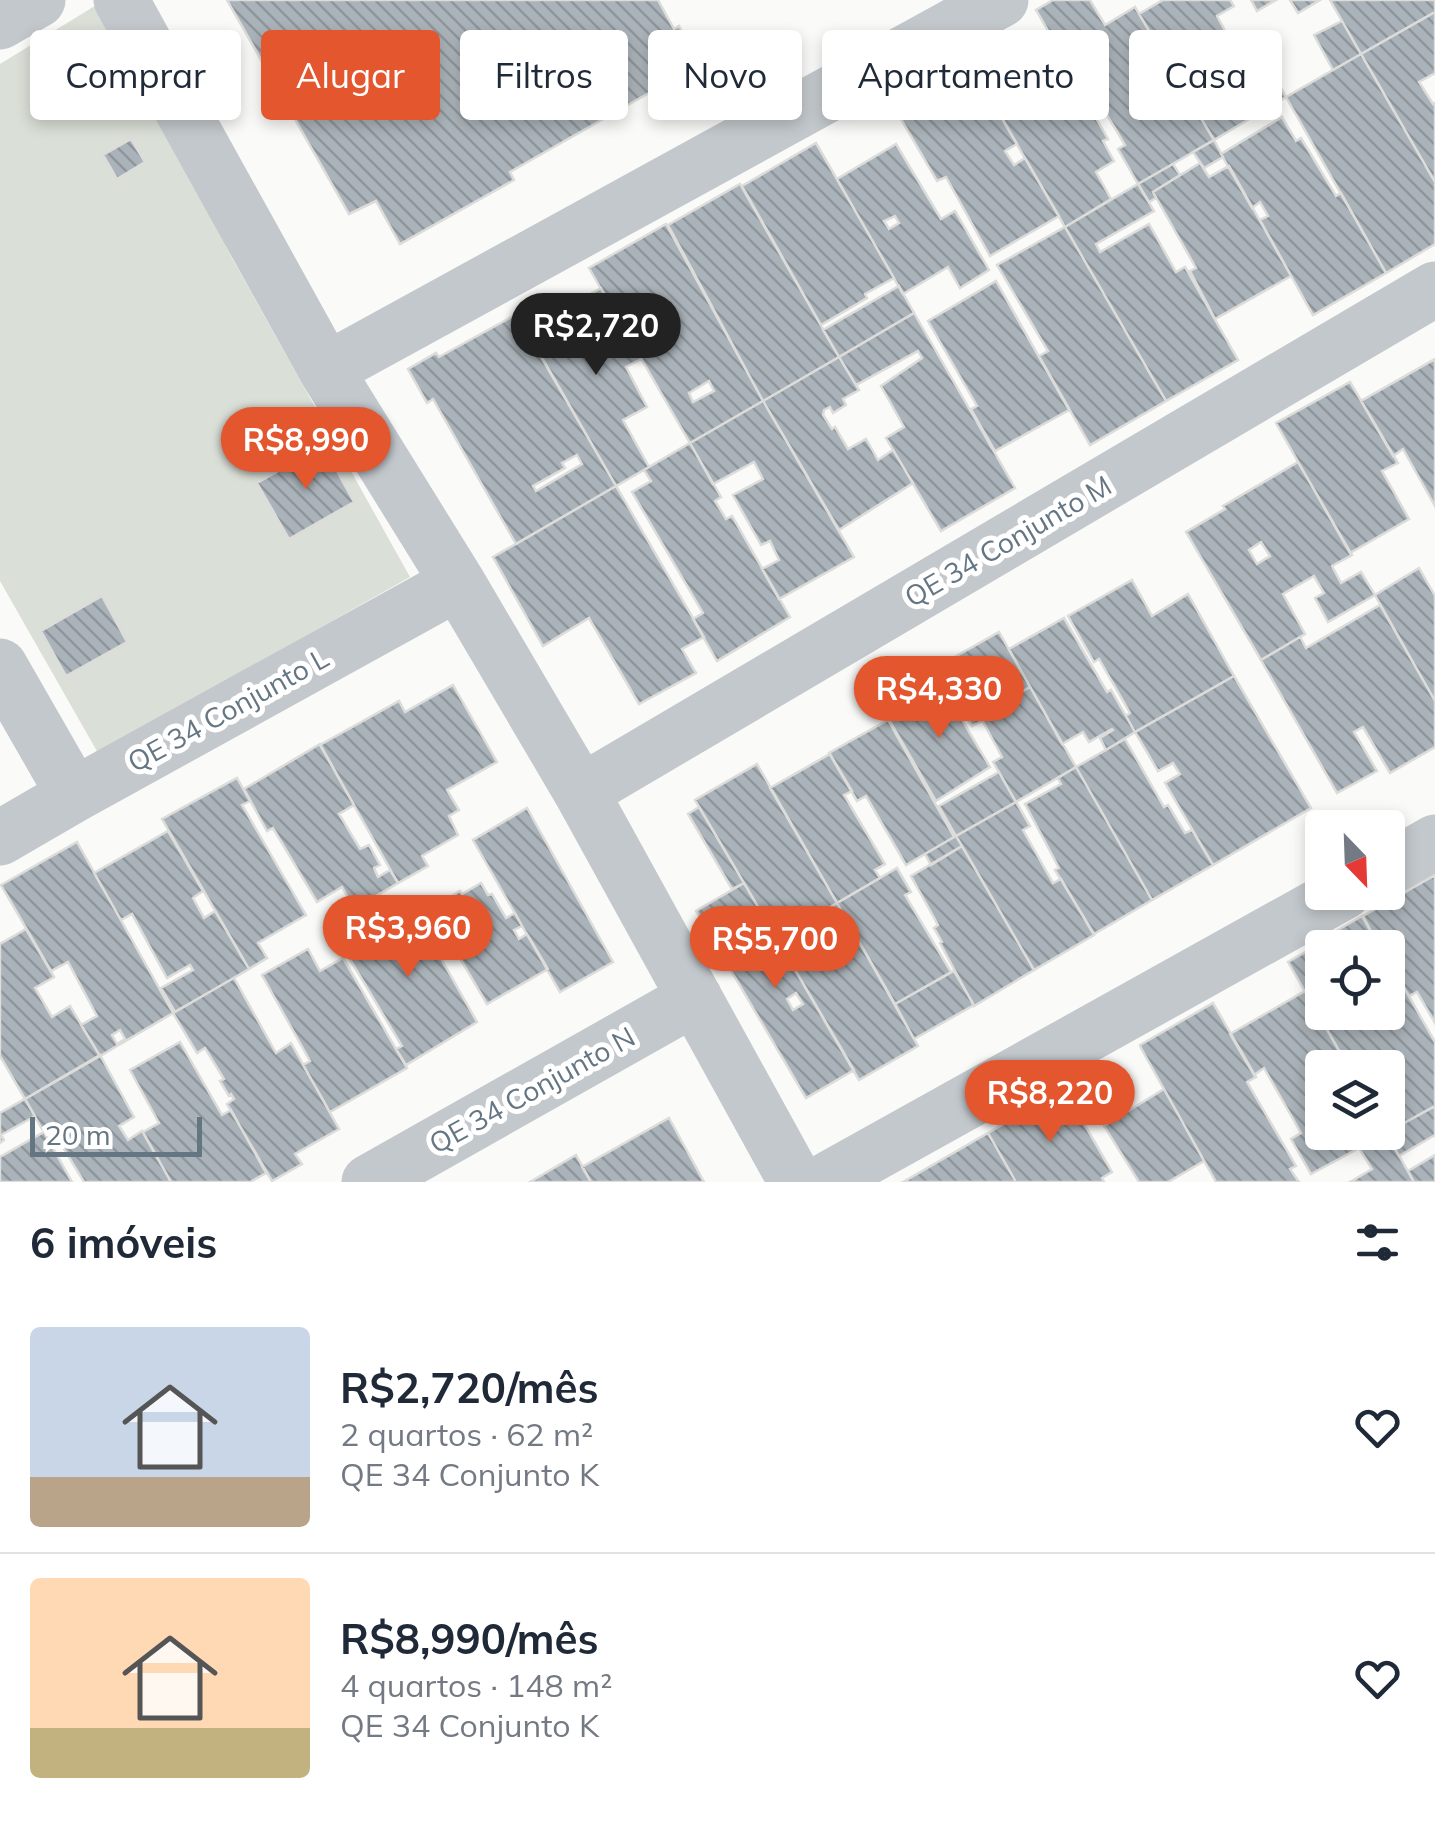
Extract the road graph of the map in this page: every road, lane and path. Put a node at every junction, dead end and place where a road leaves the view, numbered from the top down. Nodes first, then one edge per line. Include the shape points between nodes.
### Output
1 (38, 0) edge
2 (121, 0) edge
3 (1001, 0) edge
4 (0, 22) edge
5 (1435, 289) edge
6 (326, 370) junction
7 (458, 583) junction
8 (0, 666) edge
9 (580, 792) junction
10 (74, 795) junction
11 (0, 838) edge
12 (1435, 842) edge
13 (1405, 859) edge
14 (1312, 910) edge
15 (695, 998) junction
16 (369, 1182) edge
17 (796, 1182) edge
18 (823, 1182) edge

1 - 4 street
2 - 6 street
3 - 6 street
5 - 9 street, QE 34 Conjunto M
6 - 7 street
7 - 9 street
7 - 10 street, QE 34 Conjunto L
8 - 10 street
9 - 15 street
10 - 11 street, QE 34 Conjunto L
12 - 13 street
14 - 18 street
15 - 16 street, QE 34 Conjunto N
15 - 17 street

